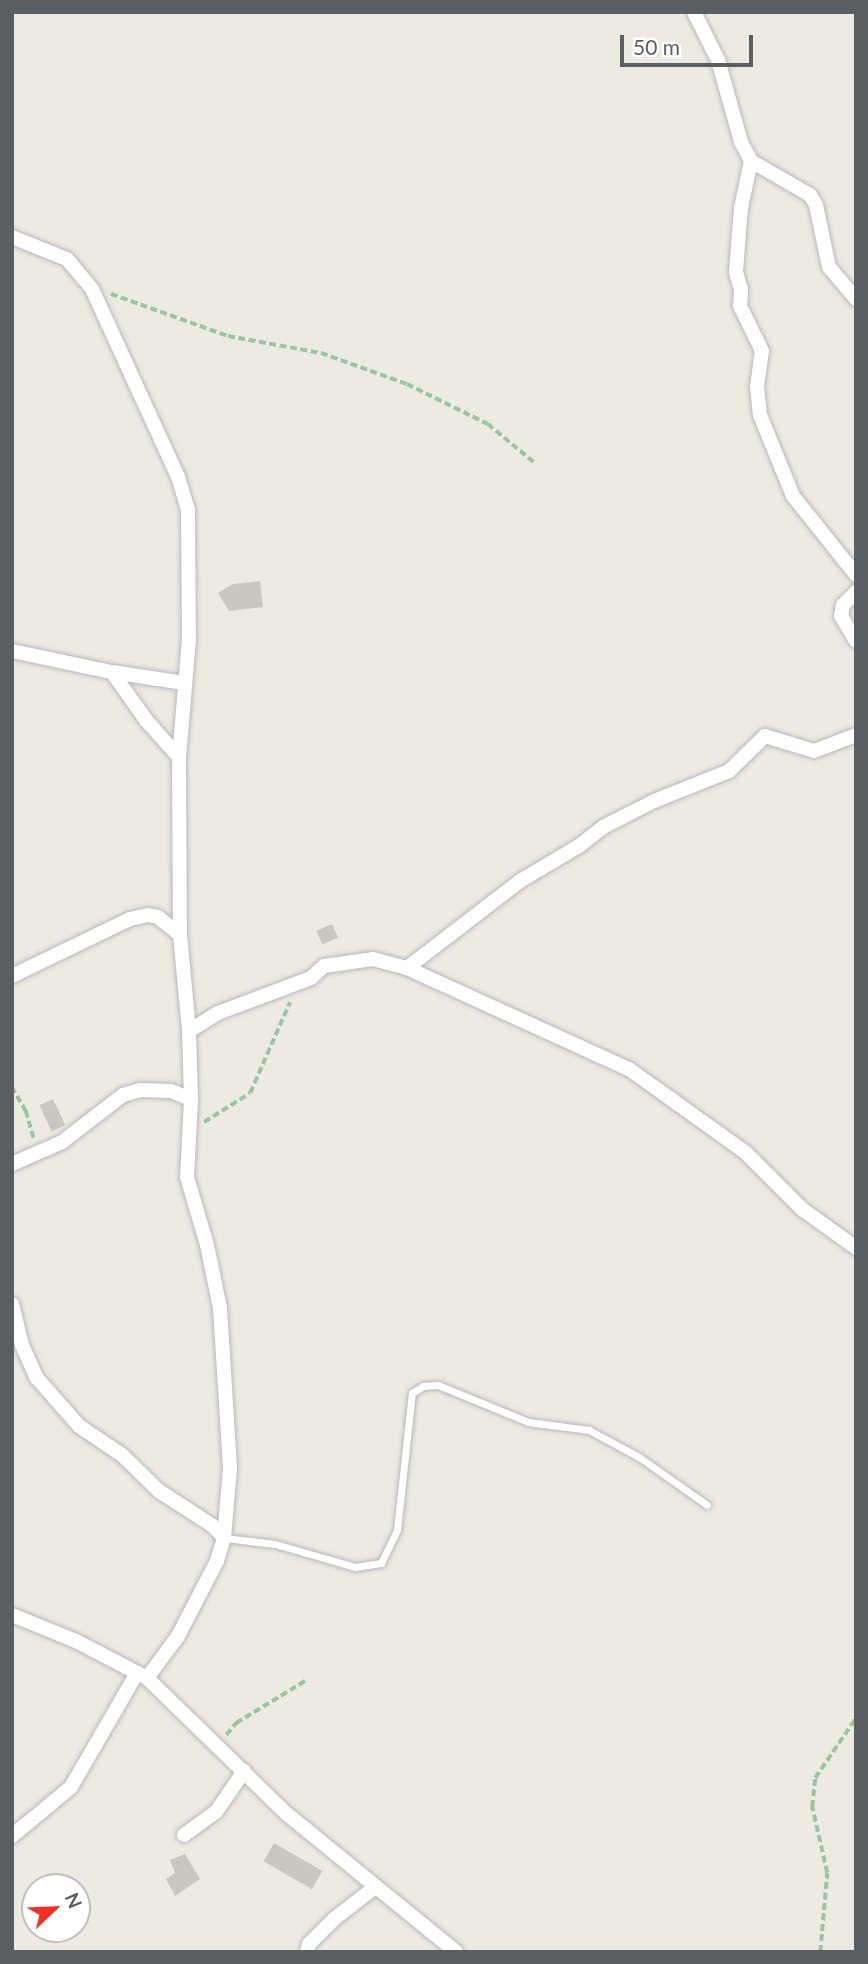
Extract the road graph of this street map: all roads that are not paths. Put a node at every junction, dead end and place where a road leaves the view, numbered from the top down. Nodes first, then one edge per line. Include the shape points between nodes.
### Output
1 (694, 12) edge
2 (751, 161) junction
3 (12, 237) edge
4 (856, 299) edge
5 (856, 575) edge
6 (856, 592) edge
7 (856, 641) edge
8 (12, 651) edge
9 (112, 672) junction
10 (184, 683) junction
11 (856, 735) edge
12 (179, 757) junction
13 (180, 935) junction
14 (407, 968) junction
15 (12, 976) edge
16 (189, 1031) junction
17 (191, 1099) junction
18 (12, 1164) edge
19 (856, 1248) edge
20 (12, 1304) edge
21 (707, 1505) dead end
22 (224, 1538) junction
23 (12, 1615) edge
24 (142, 1676) junction
25 (244, 1771) junction
26 (184, 1835) dead end
27 (12, 1836) edge
28 (374, 1888) junction
29 (307, 1952) edge
30 (456, 1952) edge

1 - 2 street via 718,60 741,142
2 - 4 street via 810,195 830,267
2 - 5 street via 741,208 736,272 740,306 762,351 757,387 760,415 793,496
3 - 10 street via 67,260 92,289 178,477 188,509 189,639
6 - 7 street via 841,615
8 - 9 street
9 - 10 street
9 - 12 street
10 - 12 street
11 - 14 street via 814,751 765,736 729,771 603,827 520,881
12 - 13 street
13 - 15 street via 158,917 130,919
13 - 16 street
14 - 16 street via 373,959 324,966 311,978 218,1013
14 - 19 street via 629,1069 745,1152 802,1209
16 - 17 street
17 - 18 street via 171,1091 140,1090 123,1095 62,1142
17 - 22 street via 187,1177 220,1308 230,1468
20 - 22 street via 22,1345 37,1378 79,1426
21 - 22 lane via 639,1457 589,1430 528,1422 438,1385 412,1393 397,1530 382,1563 355,1567 275,1544
22 - 24 street via 178,1636
23 - 24 street via 76,1641
24 - 25 street
24 - 27 street via 71,1787
25 - 26 street via 216,1812
25 - 28 street
28 - 29 street via 334,1919
28 - 30 street

